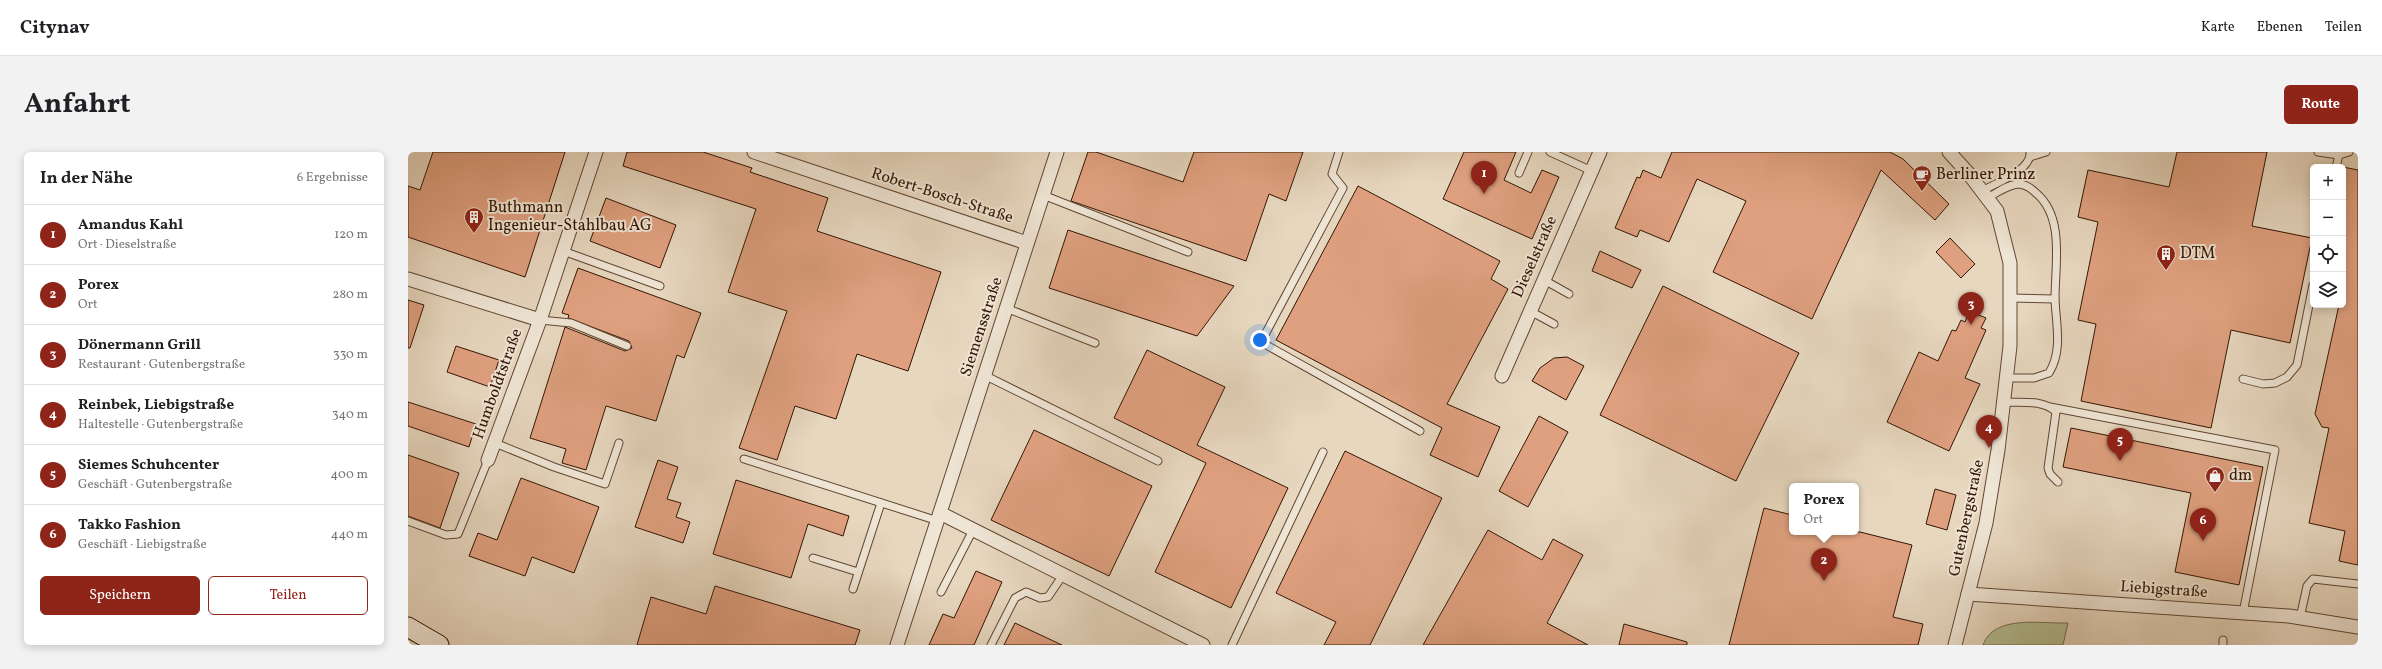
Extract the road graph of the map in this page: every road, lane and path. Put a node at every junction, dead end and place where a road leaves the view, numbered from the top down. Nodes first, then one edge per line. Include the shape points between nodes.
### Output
1 (596, 152) edge
2 (754, 152) edge
3 (1057, 152) edge
4 (1339, 152) edge
5 (1528, 152) edge
6 (1550, 152) edge
7 (1600, 152) edge
8 (1948, 152) edge
9 (2046, 152) edge
10 (2318, 152) edge
11 (2350, 152) edge
12 (2358, 153) edge
13 (2030, 154) edge
14 (2339, 155) junction
15 (2337, 164) edge
16 (1592, 171) junction
17 (1519, 172) dead end
18 (1043, 195) junction
19 (1985, 195) junction
20 (1027, 242) junction
21 (563, 251) junction
22 (1188, 252) dead end
23 (408, 279) edge
24 (1544, 280) junction
25 (660, 286) dead end
26 (1569, 294) dead end
27 (2010, 298) junction
28 (2055, 299) junction
29 (2310, 300) edge
30 (1006, 308) junction
31 (1530, 311) junction
32 (540, 320) junction
33 (1554, 324) dead end
34 (1095, 343) dead end
35 (627, 346) dead end
36 (984, 375) junction
37 (1502, 376) dead end
38 (2007, 378) junction
39 (2243, 379) dead end
40 (2004, 402) junction
41 (2050, 407) junction
42 (1420, 431) dead end
43 (495, 443) junction
44 (619, 443) dead end
45 (1323, 452) dead end
46 (744, 459) dead end
47 (488, 460) joint
48 (1158, 461) dead end
49 (2058, 482) dead end
50 (881, 503) junction
51 (939, 517) junction
52 (408, 521) edge
53 (973, 530) junction
54 (812, 558) dead end
55 (858, 572) junction
56 (1063, 575) junction
57 (2358, 584) edge
58 (853, 589) dead end
59 (941, 592) dead end
60 (1968, 594) junction
61 (2243, 613) junction
62 (2300, 618) junction
63 (408, 627) edge
64 (2358, 627) edge
65 (1185, 641) edge
66 (439, 645) edge
67 (897, 645) edge
68 (992, 645) edge
69 (1202, 645) edge
70 (1232, 645) edge
71 (1955, 645) edge

1 - 21 street, Humboldtstraße
2 - 20 street, Robert-Bosch-Straße
3 - 18 street, Siemensstraße
4 - 42 lane via 1332,174 1344,188 1260,342
5 - 17 lane
6 - 16 lane
7 - 16 street, Dieselstraße
8 - 19 street, Gutenbergstraße
9 - 13 lane
10 - 14 lane
11 - 12 lane
11 - 14 lane
13 - 19 lane via 2024,168
14 - 15 lane
16 - 24 street, Dieselstraße
18 - 20 street, Siemensstraße
18 - 22 lane
19 - 27 street, Gutenbergstraße via 1997,211 2010,263
19 - 28 lane via 2021,184 2031,188 2046,201 2055,227
20 - 30 street, Siemensstraße
21 - 25 lane
21 - 32 street, Humboldtstraße
23 - 32 street, Humboldtstraße
24 - 26 lane
24 - 31 street, Dieselstraße
27 - 28 lane
27 - 38 street, Gutenbergstraße
28 - 38 lane via 2058,344 2056,362 2049,373 2034,378
29 - 39 lane via 2297,365 2287,377 2276,383 2264,384
30 - 34 lane
30 - 36 street, Siemensstraße
31 - 33 lane
31 - 37 street, Dieselstraße
32 - 35 lane via 571,324
32 - 43 street, Humboldtstraße
36 - 48 lane
36 - 51 street, Siemensstraße
38 - 40 street, Gutenbergstraße
40 - 41 lane via 2032,402
40 - 60 street, Gutenbergstraße via 1986,523
41 - 49 lane via 2056,412 2056,417 2048,468
41 - 61 lane via 2276,450
43 - 44 lane via 605,484
43 - 47 street, Humboldtstraße
45 - 70 lane
46 - 50 lane
47 - 52 lane via 458,534 446,534
50 - 51 lane
50 - 55 lane
51 - 53 street
51 - 67 street, Siemensstraße
53 - 56 street
53 - 59 lane
54 - 55 lane
55 - 58 lane
56 - 65 street
56 - 68 lane via 1048,597 1040,598 1026,592 1015,598
57 - 62 lane via 2313,579 2307,586
60 - 61 street, Liebigstraße
60 - 71 street, Gutenbergstraße
61 - 62 street, Liebigstraße
62 - 64 street, Liebigstraße
63 - 66 main road
65 - 69 street

